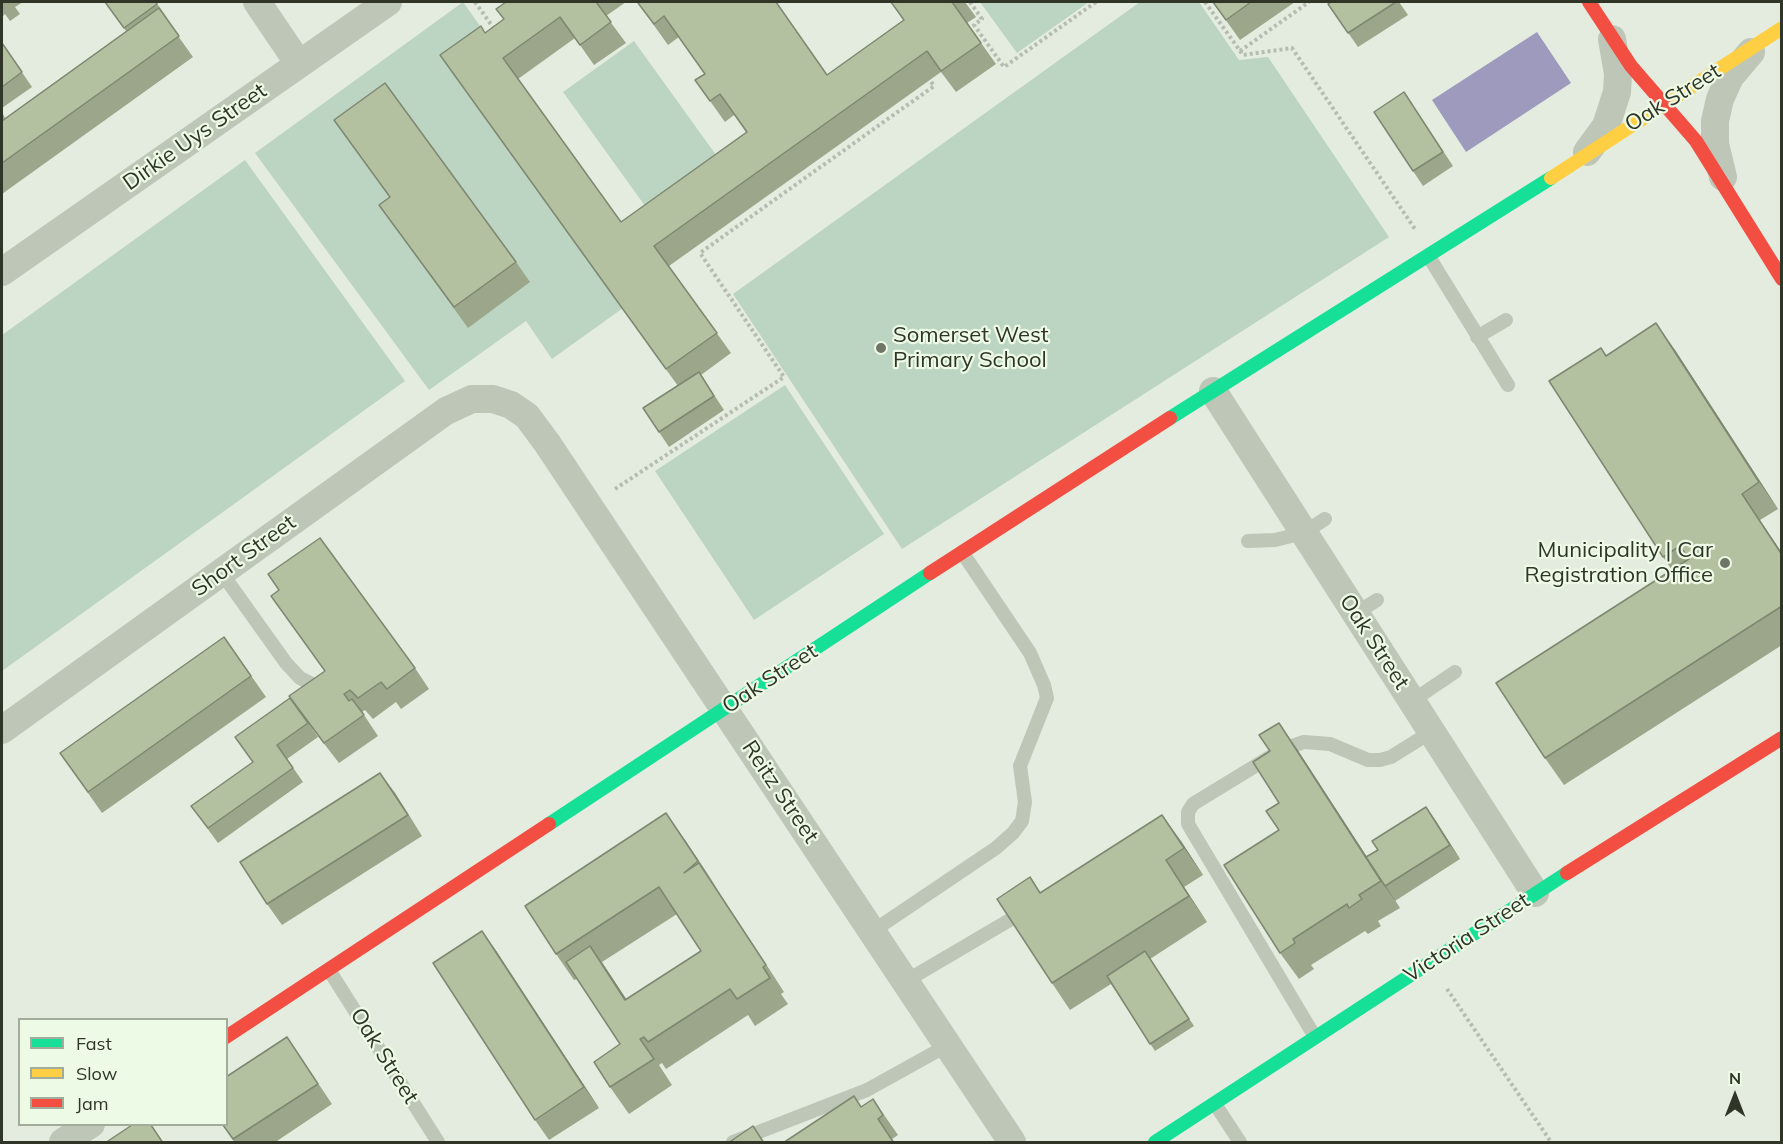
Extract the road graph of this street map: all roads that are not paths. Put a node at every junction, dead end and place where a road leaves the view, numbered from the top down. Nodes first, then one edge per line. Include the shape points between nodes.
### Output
1 (257, 2) edge
2 (388, 2) edge
3 (1589, 2) edge
4 (1771, 35) edge
5 (1612, 38) junction
6 (299, 64) junction
7 (1664, 104) junction
8 (1586, 154) junction
9 (1726, 187) junction
10 (1430, 255) junction
11 (2, 272) edge
12 (1782, 279) edge
13 (1506, 321) dead end
14 (1478, 337) junction
15 (1508, 386) dead end
16 (1213, 391) junction
17 (493, 399) joint
18 (1314, 526) junction
19 (1248, 541) dead end
20 (962, 552) junction
21 (221, 572) junction
22 (1455, 672) dead end
23 (318, 687) edge
24 (1412, 701) junction
25 (725, 708) junction
26 (2, 730) edge
27 (1431, 732) junction
28 (1782, 738) edge
29 (1535, 893) junction
30 (1038, 903) edge
31 (873, 931) junction
32 (329, 970) junction
33 (906, 981) junction
34 (228, 1035) edge
35 (1316, 1038) junction
36 (948, 1045) junction
37 (1215, 1104) junction
38 (89, 1126) edge
39 (63, 1143) edge
40 (438, 1143) edge
41 (733, 1143) edge
42 (1012, 1143) edge
43 (1155, 1143) edge
44 (1240, 1143) edge

1 - 6 street
2 - 6 street, Dirkie Uys Street
3 - 5 street
4 - 7 street, Oak Street
4 - 9 street, Oak Street via 1730,77 1720,99 1715,144
5 - 7 street
5 - 8 street, Oak Street via 1617,92 1606,126
6 - 11 street, Dirkie Uys Street
7 - 8 street, Oak Street
7 - 9 street via 1696,141
8 - 10 street, Oak Street
9 - 12 street
10 - 14 lane
10 - 16 street, Oak Street
13 - 14 lane
14 - 15 lane
16 - 18 street, Oak Street
16 - 20 street, Oak Street
17 - 21 street, Short Street via 472,399 446,411
17 - 25 street, Reitz Street via 527,416
18 - 19 lane via 1275,540
18 - 24 street, Oak Street via 1366,606
20 - 25 street, Oak Street
20 - 31 lane via 1030,652 1047,698 1020,766 1025,802 1022,821 996,848
21 - 23 lane via 286,663 300,678
21 - 26 street, Short Street
22 - 24 lane
24 - 27 street, Oak Street
25 - 31 street, Reitz Street
25 - 32 street, Oak Street
27 - 29 street, Oak Street
27 - 35 lane via 1380,760 1368,760 1330,744 1304,742 1283,749 1192,804 1188,812 1188,824
28 - 29 street, Victoria Street
29 - 35 street, Victoria Street
30 - 33 lane
31 - 33 street, Reitz Street
32 - 34 street, Oak Street
32 - 40 lane, Oak Street
33 - 36 street, Reitz Street
35 - 37 street, Victoria Street
36 - 41 lane via 867,1090
36 - 42 street, Reitz Street
37 - 43 street, Victoria Street
37 - 44 lane
38 - 39 street

